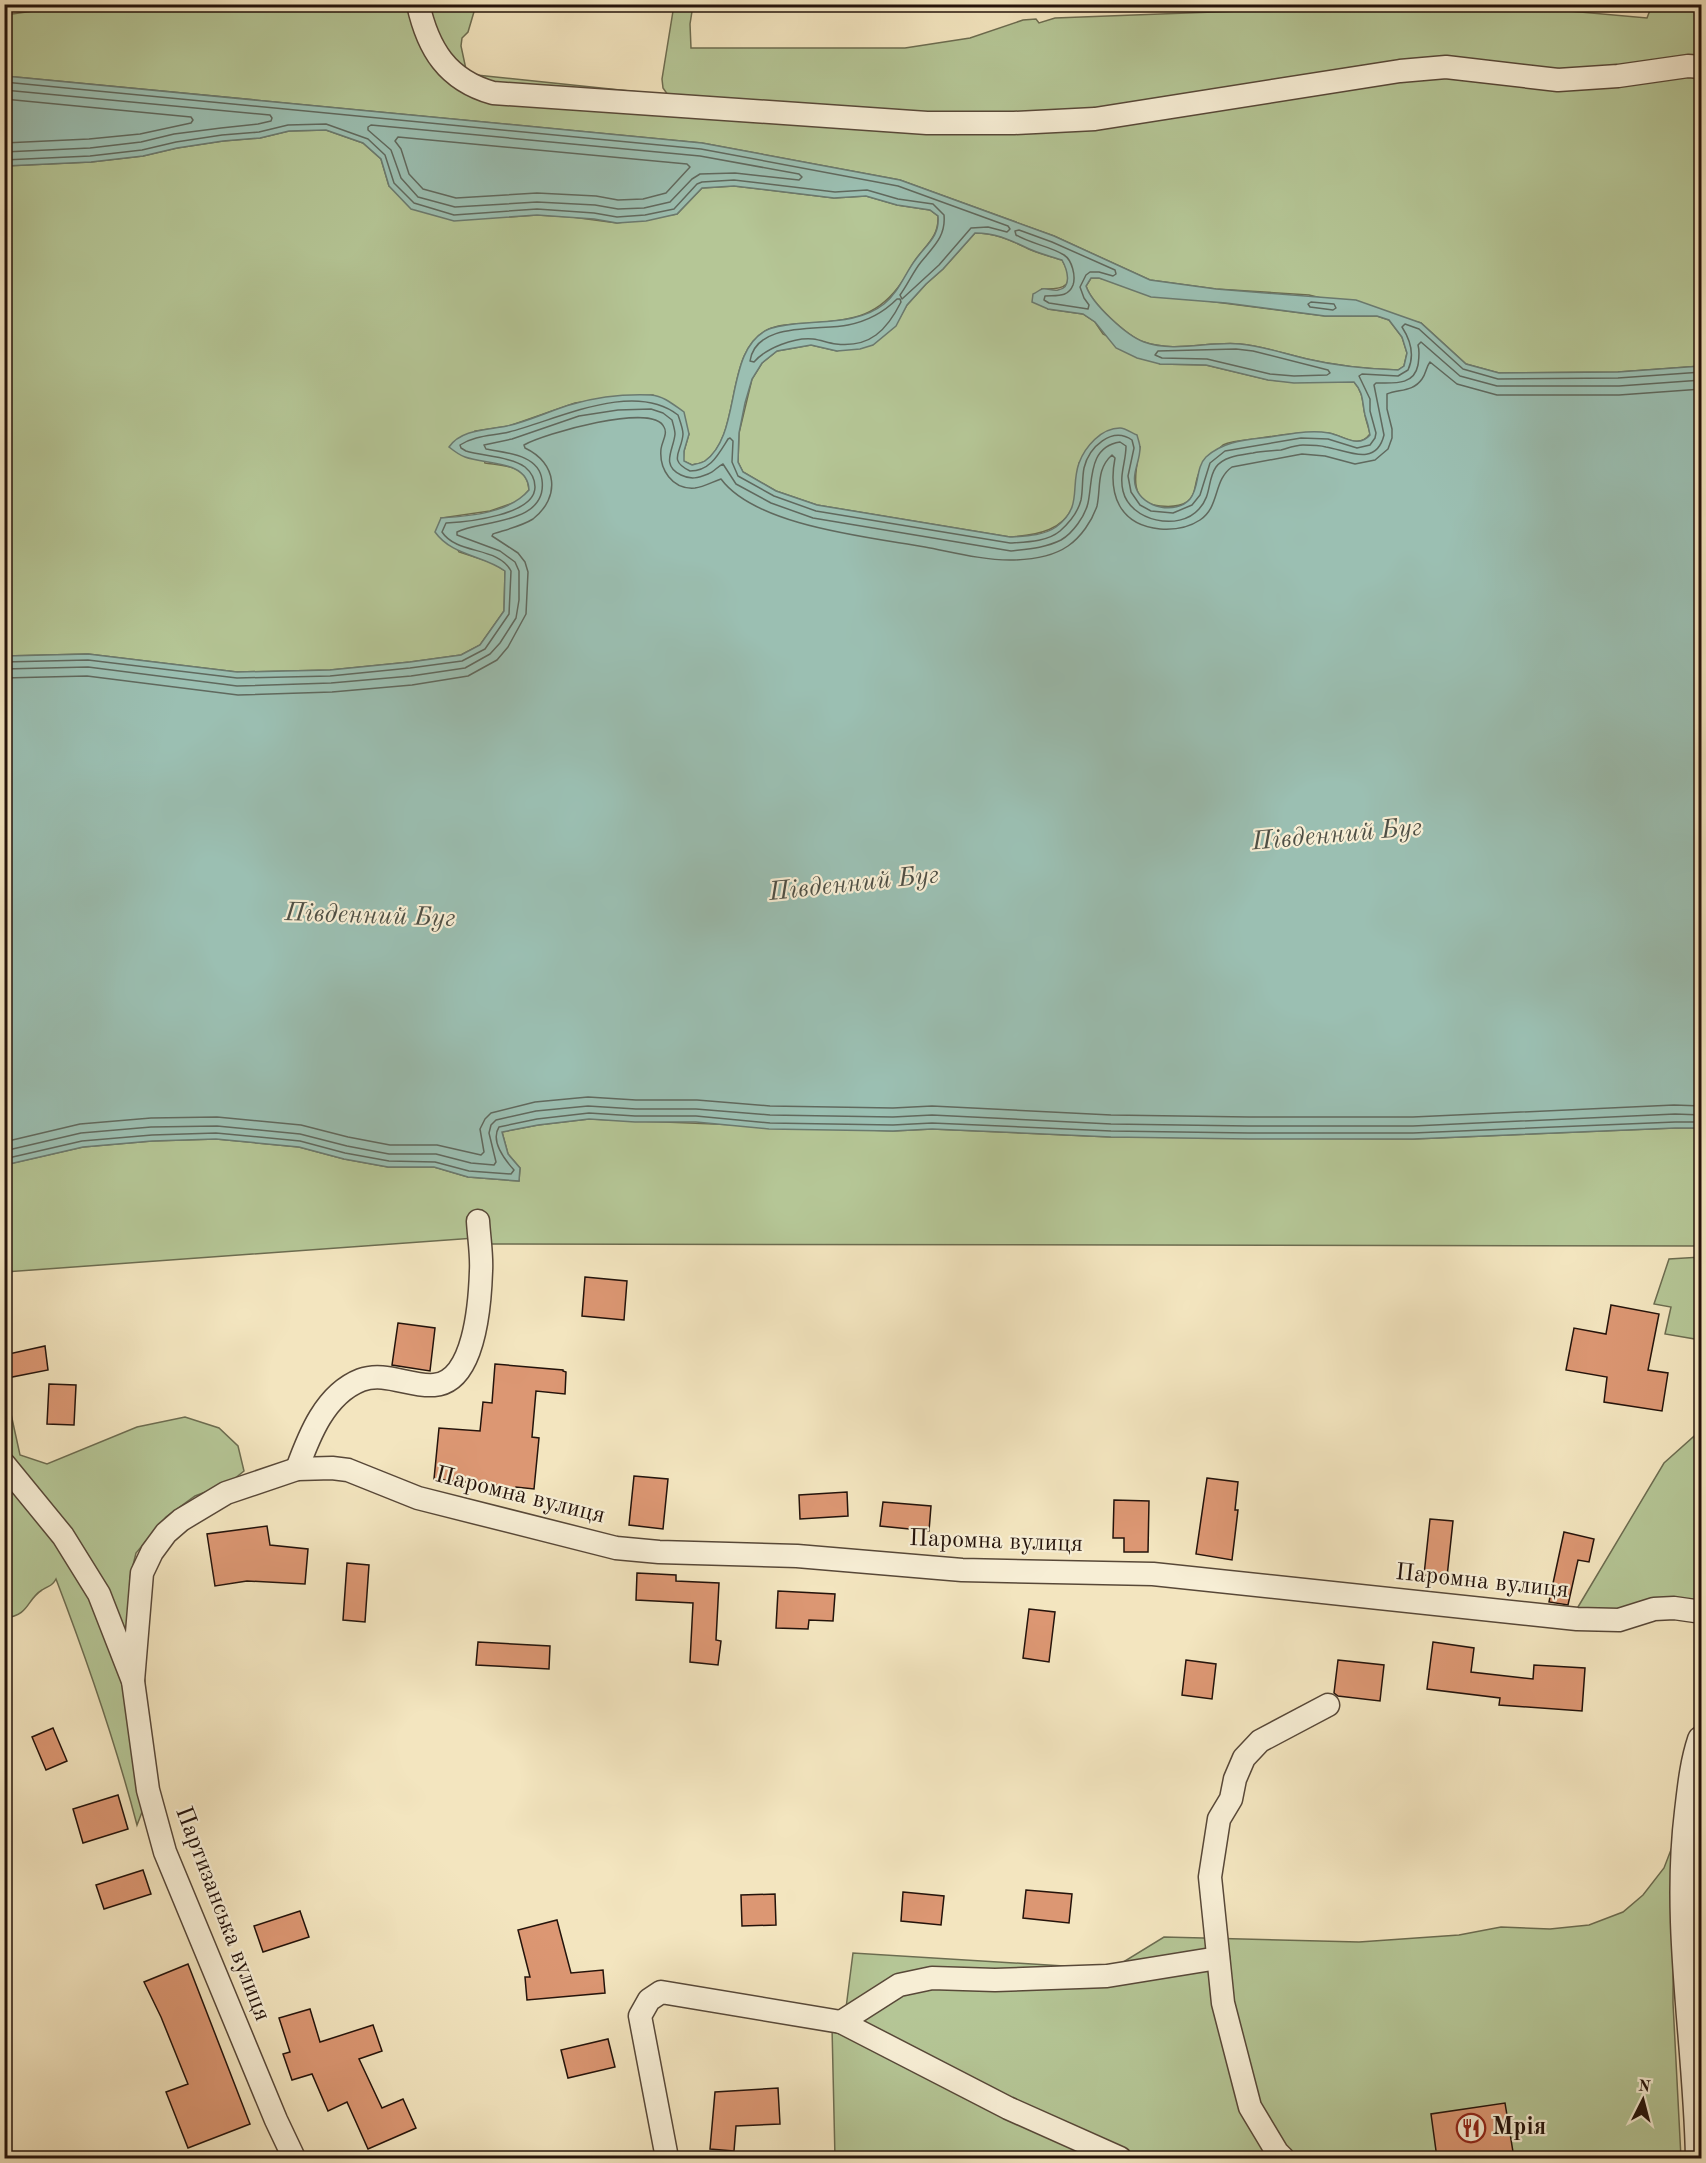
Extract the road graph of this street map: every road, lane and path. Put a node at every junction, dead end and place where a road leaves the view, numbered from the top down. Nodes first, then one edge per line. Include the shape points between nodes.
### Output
1 (418, 4) edge
2 (1701, 67) edge
3 (478, 1221) dead end
4 (4, 1464) edge
5 (297, 1469) junction
6 (1701, 1612) edge
7 (133, 1681) junction
8 (1328, 1705) dead end
9 (1701, 1740) edge
10 (1218, 1959) junction
11 (841, 2022) junction
12 (294, 2158) edge
13 (667, 2158) edge
14 (1120, 2158) edge
15 (1283, 2158) edge
16 (1700, 2158) edge

1 - 2 street via 423,27 443,63 466,83 492,93 927,123 1095,119 1370,75 1446,67 1558,80
3 - 5 street via 482,1270 474,1334 469,1352 456,1372 435,1385 383,1378 363,1379 346,1388 321,1417
4 - 7 street, Партизанська вулиця via 63,1536 99,1594
5 - 6 street, Паромна вулиця via 348,1470 418,1498 616,1548 797,1556 962,1570 1153,1574 1577,1619 1618,1620 1654,1609
5 - 7 street, Паромна вулиця via 226,1493 166,1533 142,1573
7 - 12 street, Партизанська вулиця via 148,1790 165,1852
8 - 10 street via 1260,1741 1244,1758 1231,1800 1219,1819 1209,1877
9 - 16 street via 1684,1852 1684,1931
10 - 11 street via 1107,1976 932,1978 899,1984
10 - 15 street via 1223,2002 1250,2107
11 - 13 street via 661,1992 649,2000 640,2016
11 - 14 street via 1008,2108

